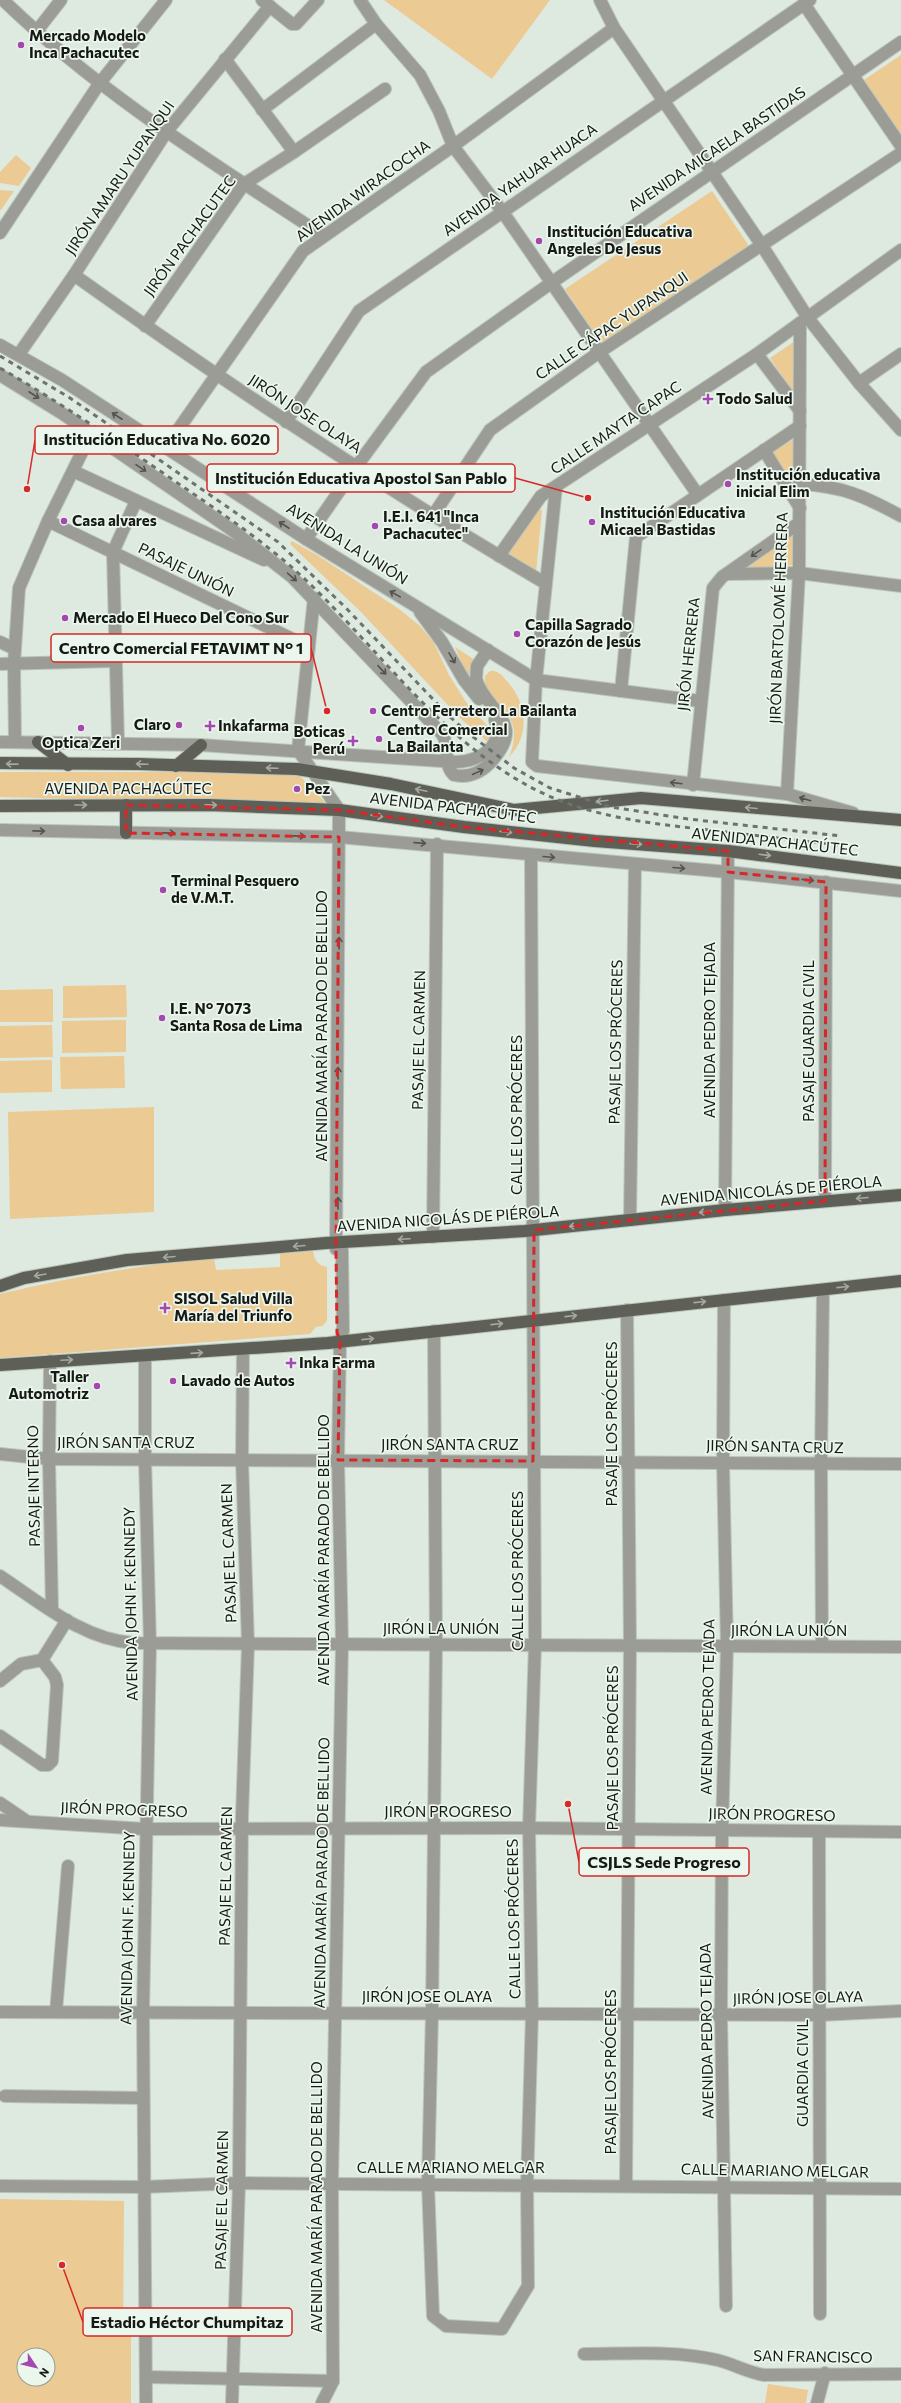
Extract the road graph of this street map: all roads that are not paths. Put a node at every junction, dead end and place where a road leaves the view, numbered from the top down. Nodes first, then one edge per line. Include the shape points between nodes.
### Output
1 (3, 0) edge
2 (61, 0) edge
3 (166, 0) edge
4 (318, 0) edge
5 (360, 0) edge
6 (600, 0) edge
7 (807, 2) edge
8 (266, 3) edge
9 (376, 24) junction
10 (614, 28) junction
11 (36, 32) junction
12 (901, 42) edge
13 (225, 60) junction
14 (853, 75) junction
15 (99, 84) junction
16 (385, 89) dead end
17 (663, 100) junction
18 (262, 110) junction
19 (167, 131) junction
20 (453, 146) junction
21 (901, 146) edge
22 (294, 152) junction
23 (901, 153) edge
24 (711, 173) junction
25 (244, 184) junction
26 (502, 212) junction
27 (0, 233) edge
28 (324, 236) junction
29 (761, 244) junction
30 (901, 250) edge
31 (74, 275) junction
32 (551, 283) junction
33 (804, 320) junction
34 (145, 326) junction
35 (0, 345) edge
36 (598, 353) junction
37 (19, 354) junction
38 (757, 354) junction
39 (901, 354) edge
40 (216, 374) junction
41 (0, 375) edge
42 (859, 383) junction
43 (800, 411) junction
44 (286, 422) junction
45 (648, 425) junction
46 (800, 426) junction
47 (901, 430) edge
48 (91, 434) junction
49 (166, 447) junction
50 (764, 450) junction
51 (356, 467) junction
52 (73, 471) junction
53 (800, 484) junction
54 (556, 487) junction
55 (698, 495) junction
56 (136, 501) junction
57 (800, 508) junction
58 (901, 516) edge
59 (432, 517) junction
60 (48, 521) junction
61 (800, 523) junction
62 (306, 539) junction
63 (113, 552) junction
64 (499, 556) junction
65 (279, 566) junction
66 (799, 573) junction
67 (727, 574) junction
68 (545, 583) junction
69 (901, 586) edge
70 (314, 598) junction
71 (413, 604) junction
72 (452, 630) junction
73 (0, 642) edge
74 (442, 642) junction
75 (309, 647) junction
76 (15, 649) junction
77 (488, 650) junction
78 (114, 661) junction
79 (0, 664) edge
80 (14, 664) junction
81 (536, 680) junction
82 (621, 691) junction
83 (700, 701) junction
84 (0, 742) edge
85 (15, 742) junction
86 (38, 742) junction
87 (118, 742) junction
88 (201, 745) junction
89 (298, 750) junction
90 (448, 762) junction
91 (532, 762) joint
92 (0, 763) edge
93 (68, 765) junction
94 (176, 766) junction
95 (310, 771) junction
96 (693, 785) junction
97 (787, 794) junction
98 (126, 805) junction
99 (0, 806) edge
100 (339, 810) junction
101 (869, 818) junction
102 (901, 820) edge
103 (0, 830) edge
104 (126, 832) junction
105 (339, 837) junction
106 (437, 844) junction
107 (728, 851) junction
108 (531, 855) junction
109 (635, 864) junction
110 (728, 872) junction
111 (901, 873) edge
112 (826, 882) junction
113 (901, 891) edge
114 (901, 1195) edge
115 (825, 1201) junction
116 (725, 1210) junction
117 (630, 1220) junction
118 (534, 1230) junction
119 (433, 1237) junction
120 (338, 1242) junction
121 (901, 1281) edge
122 (0, 1286) edge
123 (823, 1290) junction
124 (724, 1300) junction
125 (627, 1310) junction
126 (532, 1321) junction
127 (434, 1331) junction
128 (340, 1342) junction
129 (243, 1349) junction
130 (145, 1357) junction
131 (50, 1361) junction
132 (0, 1365) edge
133 (0, 1454) edge
134 (49, 1458) junction
135 (145, 1458) junction
136 (242, 1459) junction
137 (338, 1460) junction
138 (434, 1461) junction
139 (533, 1461) junction
140 (628, 1462) junction
141 (723, 1462) junction
142 (821, 1463) junction
143 (901, 1464) edge
144 (0, 1576) edge
145 (52, 1610) junction
146 (67, 1620) junction
147 (150, 1644) junction
148 (342, 1644) junction
149 (248, 1645) junction
150 (436, 1645) junction
151 (535, 1645) junction
152 (630, 1646) junction
153 (726, 1646) junction
154 (822, 1646) junction
155 (901, 1647) edge
156 (42, 1660) junction
157 (0, 1681) edge
158 (0, 1736) edge
159 (0, 1804) edge
160 (0, 1820) edge
161 (26, 1821) junction
162 (338, 1828) junction
163 (433, 1828) junction
164 (529, 1828) junction
165 (145, 1829) junction
166 (242, 1829) junction
167 (628, 1829) junction
168 (722, 1830) junction
169 (901, 1832) edge
170 (819, 1833) junction
171 (68, 1866) dead end
172 (901, 2011) edge
173 (0, 2012) edge
174 (56, 2012) junction
175 (240, 2012) junction
176 (143, 2013) junction
177 (335, 2013) junction
178 (432, 2013) junction
179 (532, 2014) junction
180 (627, 2014) junction
181 (722, 2014) junction
182 (820, 2015) junction
183 (5, 2096) dead end
184 (143, 2098) junction
185 (240, 2183) junction
186 (332, 2183) junction
187 (428, 2184) junction
188 (527, 2184) junction
189 (626, 2185) junction
190 (0, 2186) edge
191 (143, 2187) junction
192 (725, 2187) junction
193 (818, 2188) junction
194 (901, 2189) edge
195 (726, 2306) dead end
196 (820, 2314) dead end
197 (584, 2354) dead end
198 (825, 2373) junction
199 (901, 2374) edge
200 (146, 2377) junction
201 (233, 2379) junction
202 (333, 2381) junction
203 (146, 2403) edge
204 (232, 2403) edge
205 (322, 2403) edge
206 (817, 2403) edge

1 - 11 street
2 - 11 street
3 - 15 street
4 - 8 street via 296,24
5 - 9 street
6 - 10 street
7 - 14 street
7 - 17 street, AVENIDA YAHUAR HUACA
8 - 13 street, JIRÓN AMARU YUPANQUI
9 - 18 street
9 - 20 street via 420,75 439,111
10 - 17 street
10 - 20 street, AVENIDA WIRACOCHA
11 - 15 street
12 - 14 street, AVENIDA MICAELA BASTIDAS
13 - 18 street
13 - 19 street, JIRÓN AMARU YUPANQUI
14 - 21 street
14 - 24 street, AVENIDA MICAELA BASTIDAS
15 - 19 street
15 - 27 street
16 - 22 street, JIRÓN PACHACUTEC
17 - 24 street
17 - 26 street, AVENIDA YAHUAR HUACA
18 - 22 street
19 - 25 street
19 - 31 street, JIRÓN AMARU YUPANQUI
20 - 26 street
20 - 28 street, AVENIDA WIRACOCHA
22 - 25 street, JIRÓN PACHACUTEC
23 - 29 street, CALLE CÁPAC YUPANQUI
24 - 29 street
24 - 32 street, AVENIDA MICAELA BASTIDAS
25 - 28 street
25 - 34 street, JIRÓN PACHACUTEC
26 - 32 street
26 - 44 street, AVENIDA YAHUAR HUACA via 359,311
28 - 40 street, AVENIDA WIRACOCHA via 303,251
29 - 33 street
29 - 36 street, CALLE CÁPAC YUPANQUI
30 - 33 street, CALLE MAYTA CAPAC
31 - 34 street, JIRÓN JOSE OLAYA
31 - 37 street, JIRÓN AMARU YUPANQUI
32 - 36 street
32 - 51 street, AVENIDA MICAELA BASTIDAS via 426,372
33 - 38 street, CALLE MAYTA CAPAC
33 - 42 street
33 - 43 street, JIRÓN BARTOLOMÉ HERRERA
34 - 40 street, JIRÓN JOSE OLAYA
35 - 37 street, AVENIDA LA UNIÓN
36 - 45 street
36 - 59 street, CALLE CÁPAC YUPANQUI via 490,430
49 -> 37 street, AVENIDA LA UNIÓN
38 - 43 street
38 - 45 street, CALLE MAYTA CAPAC
39 - 42 street
40 - 44 street, JIRÓN JOSE OLAYA
40 - 49 street, AVENIDA WIRACOCHA
41 -> 48 street via 18,384
42 - 47 street
43 - 46 street, JIRÓN BARTOLOMÉ HERRERA
44 - 51 street, JIRÓN JOSE OLAYA
45 - 54 street, CALLE MAYTA CAPAC
45 - 55 street
46 - 50 street
46 - 53 street, JIRÓN BARTOLOMÉ HERRERA
48 - 52 street
48 -> 65 street via 232,530
62 -> 49 street, AVENIDA LA UNIÓN
50 - 55 street
50 - 57 street
51 - 59 street, JIRÓN JOSE OLAYA
51 - 62 street, AVENIDA MICAELA BASTIDAS
52 - 56 street
52 - 60 street
53 - 57 street, JIRÓN BARTOLOMÉ HERRERA
53 - 58 street via 819,485 855,493
54 - 64 street via 541,496
54 - 68 street, CALLE MAYTA CAPAC
55 - 82 street via 636,537
56 - 63 street
56 - 65 street
57 - 61 street, JIRÓN BARTOLOMÉ HERRERA
59 - 64 street, JIRÓN JOSE OLAYA
60 - 63 street, PASAJE UNIÓN
60 - 76 street via 19,588
61 - 66 street, JIRÓN BARTOLOMÉ HERRERA
61 -> 67 street, JIRÓN HERRERA
71 -> 62 street, AVENIDA LA UNIÓN
63 - 75 street, PASAJE UNIÓN
63 - 78 street
64 - 68 street, JIRÓN JOSE OLAYA
65 -> 70 street
66 - 67 street
66 - 69 street
66 - 97 street, JIRÓN BARTOLOMÉ HERRERA
67 - 83 street, JIRÓN HERRERA via 713,588
68 - 81 street, CALLE MAYTA CAPAC
70 - 75 street
70 -> 90 street via 442,734 447,745
71 - 72 street, AVENIDA LA UNIÓN
71 - 74 street
72 - 74 street via 444,634
72 - 77 street, AVENIDA LA UNIÓN
73 - 76 street
74 -> 90 street via 464,680 494,717 498,730 494,742 481,757 472,761
75 - 89 street
76 - 80 street
77 - 81 street, AVENIDA LA UNIÓN
90 -> 77 street via 454,774 475,774 498,754 504,743 504,720 476,679 477,666
78 - 80 street
78 - 87 street
79 - 80 street
80 - 85 street
81 - 82 street
81 - 91 street, CALLE MAYTA CAPAC
82 - 83 street
83 - 96 street, JIRÓN HERRERA
84 - 85 street
85 - 86 street
86 - 87 street
86 - 93 main road
87 - 88 street
88 - 89 street
88 - 94 main road
89 - 90 street
89 - 95 street
96 -> 91 street, AVENIDA PACHACÚTEC via 536,766
93 -> 92 main road, AVENIDA PACHACÚTEC
94 -> 93 main road, AVENIDA PACHACÚTEC
95 -> 94 main road, AVENIDA PACHACÚTEC
95 - 100 street
101 -> 95 main road, AVENIDA PACHACÚTEC via 640,798 514,810 391,784
96 - 97 street, AVENIDA PACHACÚTEC
101 -> 97 street, AVENIDA PACHACÚTEC
99 -> 98 main road, AVENIDA PACHACÚTEC
98 -> 100 main road, AVENIDA PACHACÚTEC
98 - 104 main road
100 - 105 street, AVENIDA MARÍA PARADO DE BELLIDO
100 -> 107 main road, AVENIDA PACHACÚTEC via 595,841
101 - 102 main road, AVENIDA PACHACÚTEC
103 -> 104 street
104 -> 105 street
105 -> 106 street
120 -> 105 street, AVENIDA MARÍA PARADO DE BELLIDO
106 - 108 street
106 - 119 street, PASAJE EL CARMEN
107 - 110 street, AVENIDA PEDRO TEJADA
107 -> 111 main road, AVENIDA PACHACÚTEC
108 -> 109 street
108 - 118 street, CALLE LOS PRÓCERES
109 -> 110 street
109 - 117 street, PASAJE LOS PRÓCERES
110 -> 112 street
110 - 116 street, AVENIDA PEDRO TEJADA
112 - 113 street
112 - 115 street, PASAJE GUARDIA CIVIL
114 -> 115 main road, AVENIDA NICOLÁS DE PIÉROLA
115 - 116 main road, AVENIDA NICOLÁS DE PIÉROLA
116 -> 117 main road, AVENIDA NICOLÁS DE PIÉROLA
117 -> 118 main road, AVENIDA NICOLÁS DE PIÉROLA
118 - 119 main road, AVENIDA NICOLÁS DE PIÉROLA
118 - 126 street, CALLE LOS PRÓCERES
119 -> 120 main road, AVENIDA NICOLÁS DE PIÉROLA
120 -> 122 main road, AVENIDA NICOLÁS DE PIÉROLA via 127,1260 24,1278
120 - 128 street, AVENIDA MARÍA PARADO DE BELLIDO via 337,1332
123 -> 121 main road
123 - 124 main road
123 - 142 street
125 -> 124 main road
124 - 141 street, AVENIDA PEDRO TEJADA
126 -> 125 main road
125 - 140 street, PASAJE LOS PRÓCERES
127 -> 126 main road
126 - 139 street, CALLE LOS PRÓCERES
128 -> 127 main road
127 - 138 street
128 - 129 main road
128 - 137 street, AVENIDA MARÍA PARADO DE BELLIDO
130 -> 129 main road
129 - 136 street, PASAJE EL CARMEN
131 -> 130 main road
130 - 135 street, AVENIDA JOHN F. KENNEDY
131 - 132 main road
131 - 134 street, PASAJE INTERNO
133 - 134 street, JIRÓN SANTA CRUZ
134 - 135 street, JIRÓN SANTA CRUZ
134 - 145 street, PASAJE INTERNO
135 - 136 street, JIRÓN SANTA CRUZ
135 - 147 street, AVENIDA JOHN F. KENNEDY
136 - 137 street, JIRÓN SANTA CRUZ
136 - 149 street, PASAJE EL CARMEN
137 - 138 street, JIRÓN SANTA CRUZ
137 - 148 street, AVENIDA MARÍA PARADO DE BELLIDO
138 - 139 street, JIRÓN SANTA CRUZ
138 - 150 street
139 - 140 street, JIRÓN SANTA CRUZ
139 - 151 street, CALLE LOS PRÓCERES
140 - 141 street, JIRÓN SANTA CRUZ
140 - 152 street, PASAJE LOS PRÓCERES
141 - 142 street, JIRÓN SANTA CRUZ
141 - 153 street, AVENIDA PEDRO TEJADA
142 - 143 street, JIRÓN SANTA CRUZ
142 - 154 street
144 - 145 street, JIRÓN LA UNIÓN
145 - 146 street, JIRÓN LA UNIÓN
146 - 147 street, JIRÓN LA UNIÓN via 96,1636 115,1642
146 - 156 street
147 - 149 street, JIRÓN LA UNIÓN
147 - 165 street, AVENIDA JOHN F. KENNEDY
148 - 149 street, JIRÓN LA UNIÓN
148 - 150 street, JIRÓN LA UNIÓN
148 - 162 street, AVENIDA MARÍA PARADO DE BELLIDO
149 - 166 street, PASAJE EL CARMEN
150 - 151 street, JIRÓN LA UNIÓN
150 - 163 street
151 - 152 street, JIRÓN LA UNIÓN
151 - 164 street, CALLE LOS PRÓCERES
152 - 153 street, JIRÓN LA UNIÓN
152 - 167 street, PASAJE LOS PRÓCERES
153 - 154 street, JIRÓN LA UNIÓN
153 - 168 street, AVENIDA PEDRO TEJADA
154 - 155 street, JIRÓN LA UNIÓN
156 - 157 street via 21,1664
156 - 158 street via 55,1677 57,1685 52,1761 48,1765 42,1765
159 - 161 street, JIRÓN PROGRESO
160 - 161 street
161 - 165 street, JIRÓN PROGRESO
162 - 163 street, JIRÓN PROGRESO
162 - 166 street, JIRÓN PROGRESO
162 - 177 street, AVENIDA MARÍA PARADO DE BELLIDO
163 - 164 street, JIRÓN PROGRESO
163 - 178 street
164 - 167 street, JIRÓN PROGRESO
164 - 179 street, CALLE LOS PRÓCERES
165 - 166 street, JIRÓN PROGRESO
165 - 176 street, AVENIDA JOHN F. KENNEDY
166 - 175 street, PASAJE EL CARMEN
167 - 168 street, JIRÓN PROGRESO
167 - 180 street, PASAJE LOS PRÓCERES
168 - 170 street, JIRÓN PROGRESO
168 - 181 street, AVENIDA PEDRO TEJADA
169 - 170 street, JIRÓN PROGRESO
170 - 182 street, GUARDIA CIVIL
171 - 174 street
172 - 182 street, JIRÓN JOSE OLAYA
173 - 174 street, JIRÓN JOSE OLAYA
174 - 176 street, JIRÓN JOSE OLAYA
175 - 176 street, JIRÓN JOSE OLAYA
175 - 177 street, JIRÓN JOSE OLAYA
175 - 185 street, PASAJE EL CARMEN
176 - 184 street, AVENIDA JOHN F. KENNEDY
177 - 178 street, JIRÓN JOSE OLAYA
177 - 186 street, AVENIDA MARÍA PARADO DE BELLIDO
178 - 179 street, JIRÓN JOSE OLAYA
178 - 187 street
179 - 180 street, JIRÓN JOSE OLAYA
179 - 188 street, CALLE LOS PRÓCERES
180 - 181 street, JIRÓN JOSE OLAYA
180 - 189 street, PASAJE LOS PRÓCERES
181 - 182 street, JIRÓN JOSE OLAYA
181 - 192 street, AVENIDA PEDRO TEJADA
182 - 193 street, GUARDIA CIVIL
183 - 184 street
184 - 191 street, AVENIDA JOHN F. KENNEDY
185 - 186 street, CALLE MARIANO MELGAR
185 - 191 street, CALLE MARIANO MELGAR
185 - 201 street, PASAJE EL CARMEN
186 - 187 street, CALLE MARIANO MELGAR
186 - 202 street, AVENIDA MARÍA PARADO DE BELLIDO
187 - 188 street, CALLE MARIANO MELGAR
187 - 188 street, CALLE LOS PRÓCERES via 433,2316 446,2326 502,2329 528,2286
188 - 189 street, CALLE MARIANO MELGAR
189 - 192 street, CALLE MARIANO MELGAR
190 - 191 street, CALLE MARIANO MELGAR
191 - 200 street, AVENIDA JOHN F. KENNEDY
192 - 193 street, CALLE MARIANO MELGAR
192 - 195 street, AVENIDA PEDRO TEJADA
193 - 194 street, CALLE MARIANO MELGAR
193 - 196 street, GUARDIA CIVIL
197 - 198 street, SAN FRANCISCO via 674,2353 719,2360 748,2372
198 - 199 street, SAN FRANCISCO
198 - 206 street
200 - 201 street
200 - 203 street, AVENIDA JOHN F. KENNEDY
201 - 202 street
201 - 204 street, PASAJE EL CARMEN
202 - 205 street, AVENIDA MARÍA PARADO DE BELLIDO

